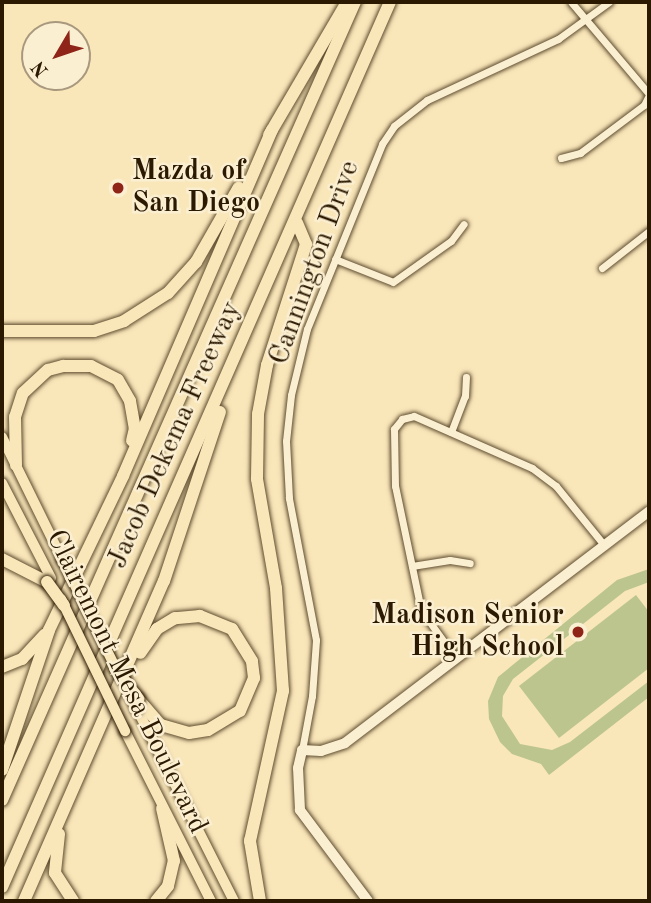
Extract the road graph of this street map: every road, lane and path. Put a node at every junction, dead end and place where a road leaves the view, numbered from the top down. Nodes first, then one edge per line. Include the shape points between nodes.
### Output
1 (347, 2) edge
2 (355, 2) edge
3 (390, 2) edge
4 (571, 2) edge
5 (609, 2) edge
6 (588, 18) junction
7 (649, 95) edge
8 (272, 130) junction
9 (561, 158) dead end
10 (297, 223) junction
11 (464, 224) dead end
12 (649, 231) edge
13 (335, 259) junction
14 (602, 268) dead end
15 (2, 331) edge
16 (237, 358) junction
17 (466, 377) dead end
18 (451, 432) junction
19 (2, 436) edge
20 (16, 465) junction
21 (123, 476) junction
22 (2, 483) edge
23 (649, 511) edge
24 (605, 546) junction
25 (2, 559) edge
26 (470, 563) dead end
27 (412, 566) junction
28 (49, 580) junction
29 (64, 605) joint
30 (50, 630) junction
31 (455, 657) junction
32 (2, 667) edge
33 (120, 670) junction
34 (138, 704) junction
35 (302, 750) junction
36 (2, 770) edge
37 (71, 793) junction
38 (2, 800) edge
39 (162, 808) junction
40 (2, 887) edge
41 (24, 901) edge
42 (73, 901) edge
43 (156, 901) edge
44 (211, 901) edge
45 (234, 901) edge
46 (260, 901) edge
47 (368, 901) edge

1 - 8 highway
2 - 38 highway, Jacob Dekema Freeway
3 - 10 highway, Jacob Dekema Freeway
4 - 6 street
5 - 6 street, Cannington Drive
6 - 7 street
6 - 13 street, Cannington Drive via 558,39 427,100 394,127 382,144
7 - 9 street via 644,105 580,153
8 - 15 highway via 196,262 168,293 124,321 94,331
8 - 21 highway
10 - 16 highway, Jacob Dekema Freeway
10 - 46 highway via 306,244 267,365 258,414 257,479 275,588 283,691 250,841
11 - 13 street via 451,241 393,282
12 - 14 street
13 - 35 street, Cannington Drive via 307,329 286,440 289,498 316,640
16 - 33 highway via 192,504
16 - 40 highway, Jacob Dekema Freeway
17 - 18 street via 465,396
18 - 24 street via 545,476
18 - 27 street via 414,416 402,419 394,429 395,486
19 - 20 main road, Clairemont Mesa Boulevard
20 - 21 highway via 15,417 23,393 48,370 79,364 107,372 130,401 135,428
20 - 33 main road, Clairemont Mesa Boulevard, bridge
21 - 30 highway
22 - 28 main road, Clairemont Mesa Boulevard
23 - 24 street
24 - 31 street
25 - 28 highway
26 - 27 street via 450,560
27 - 31 street via 421,610
28 - 29 highway, bridge
29 - 39 main road, Clairemont Mesa Boulevard, bridge
30 - 32 highway via 22,659
30 - 36 highway
31 - 35 street via 345,743 321,751
33 - 34 highway, bridge
33 - 34 highway via 157,629 175,618 200,616 232,629 253,661 250,695 240,711 208,730 189,733 161,724
33 - 37 highway
34 - 45 main road, Clairemont Mesa Boulevard
35 - 47 street via 300,810
37 - 41 highway
37 - 42 highway via 55,873
39 - 43 highway via 174,861 168,886
39 - 44 main road, Clairemont Mesa Boulevard

